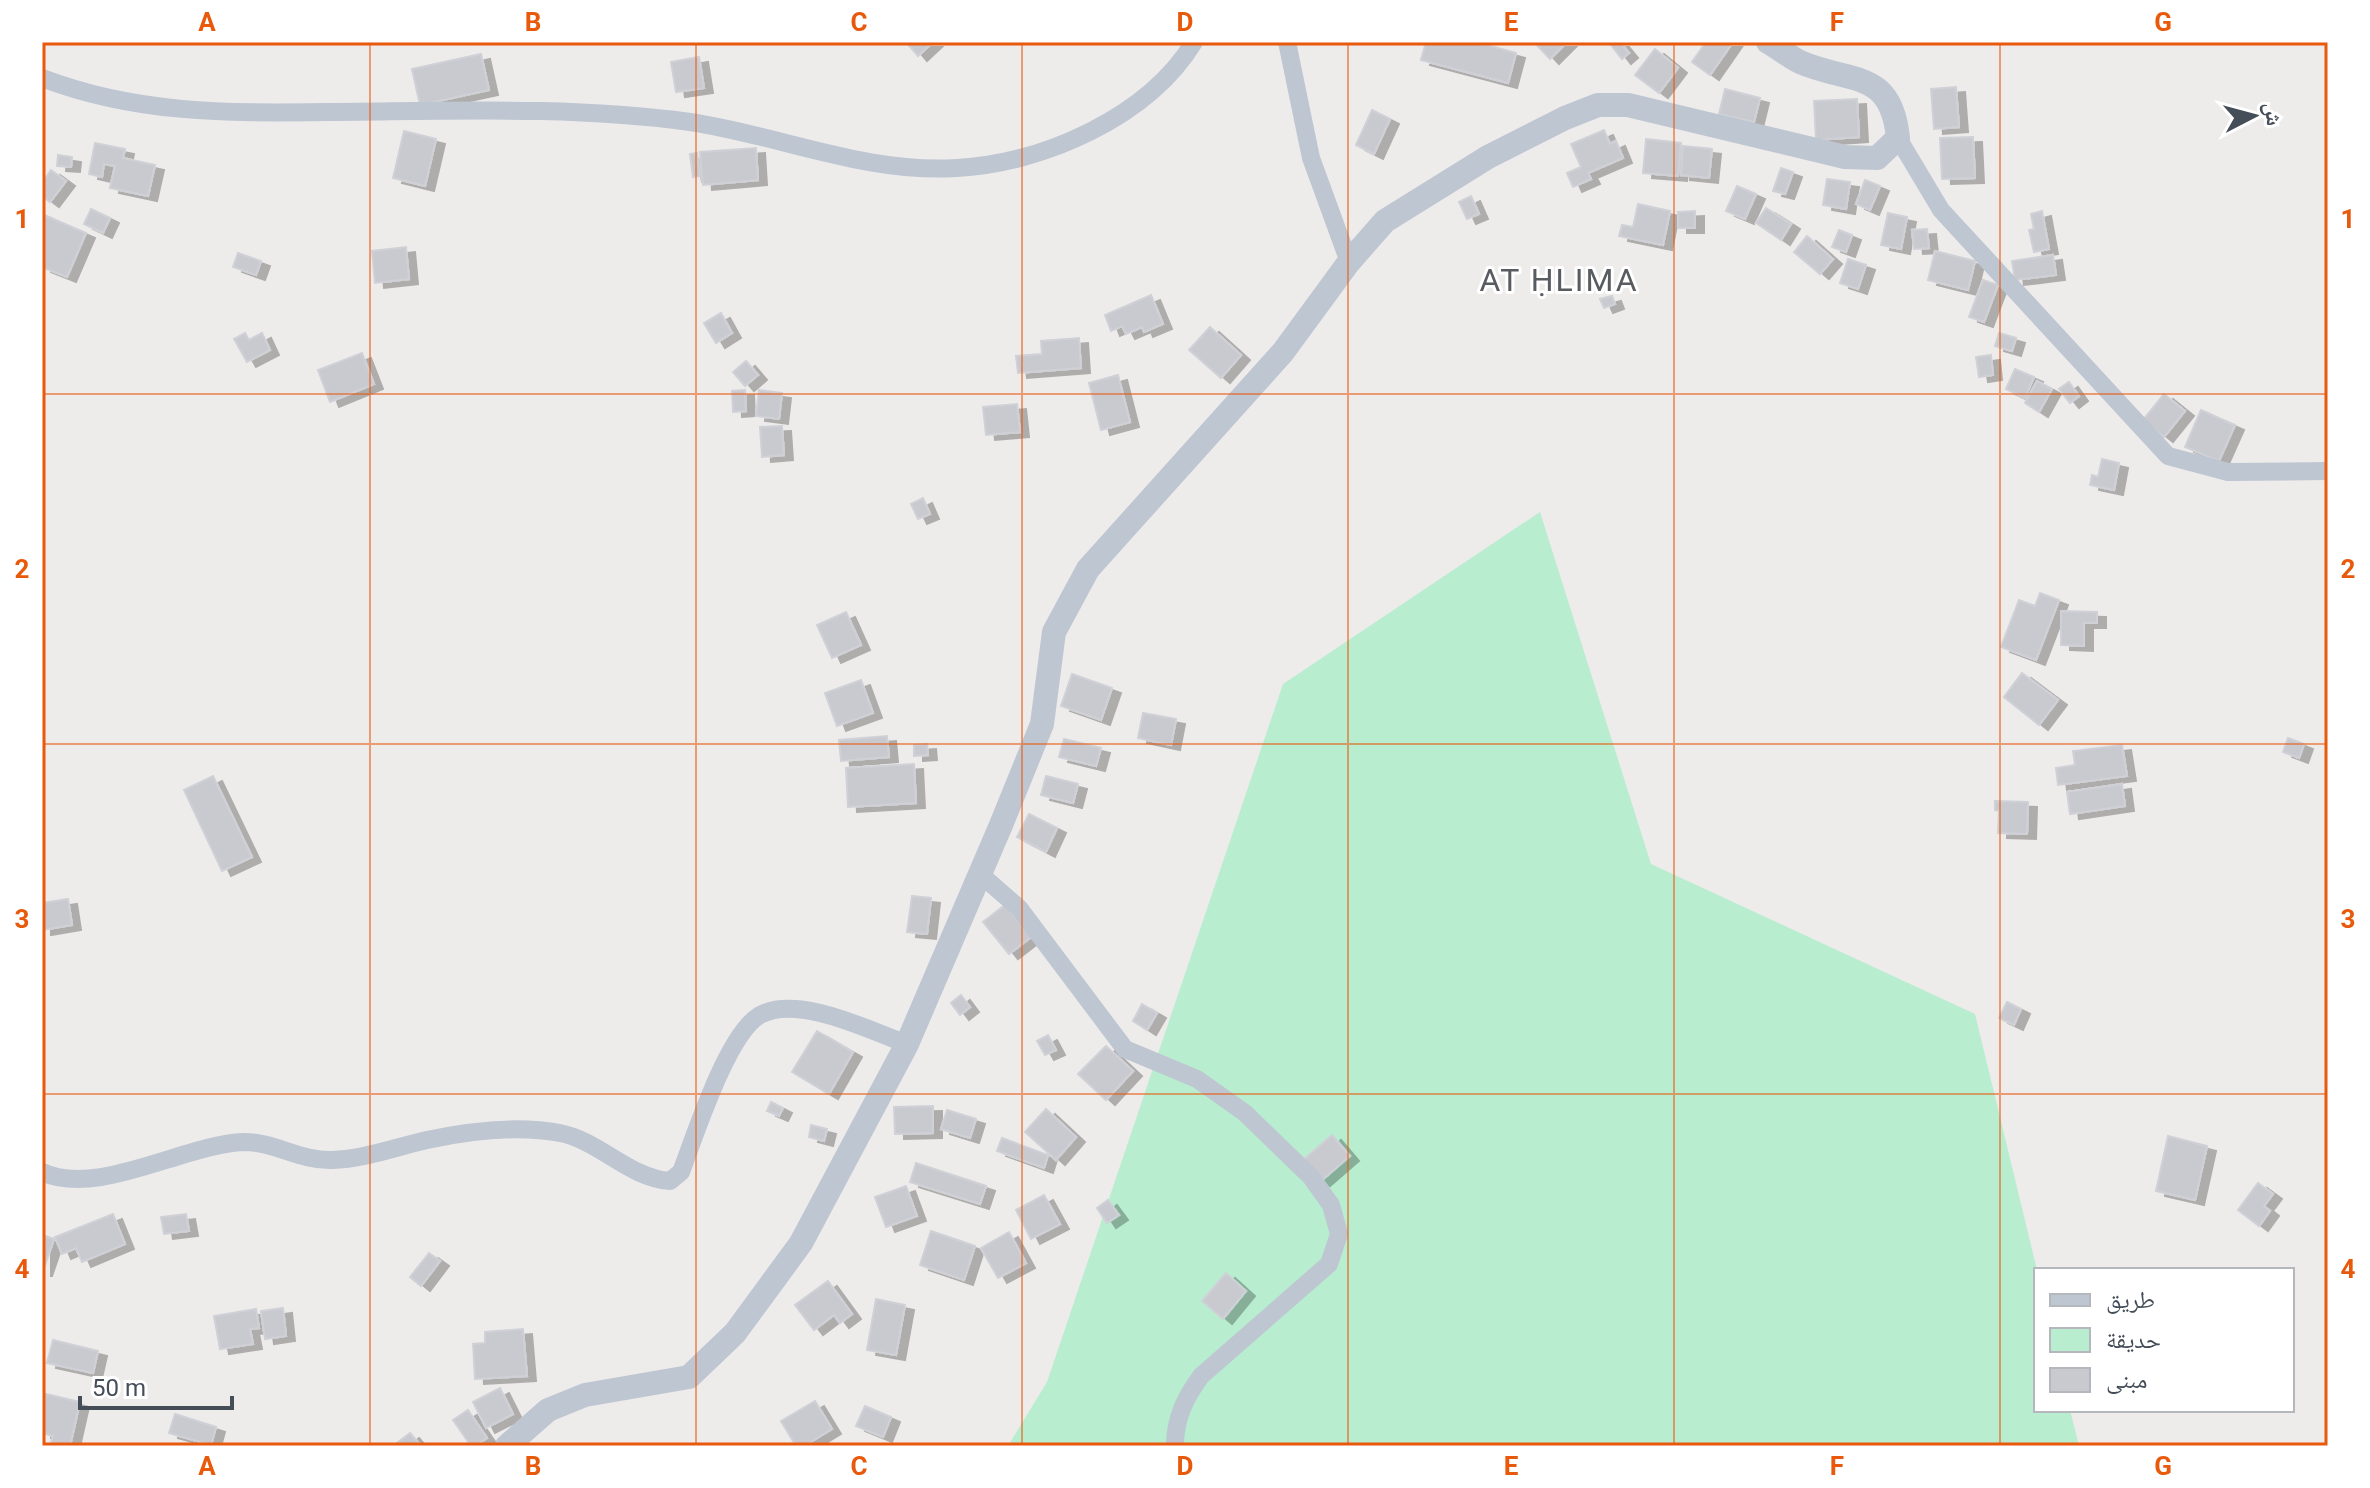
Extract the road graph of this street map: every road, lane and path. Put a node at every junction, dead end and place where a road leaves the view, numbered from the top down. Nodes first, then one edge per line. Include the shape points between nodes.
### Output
1 (1194, 42) edge
2 (1287, 42) edge
3 (1768, 42) edge
4 (42, 78) edge
5 (1898, 138) junction
6 (1349, 262) junction
7 (2328, 471) edge
8 (980, 874) junction
9 (907, 1044) junction
10 (42, 1172) edge
11 (507, 1446) edge
12 (1175, 1446) edge

1 - 4 street via 1146,97 1100,126 1031,156 957,168 883,164 690,122 536,111 174,111 87,95
2 - 6 street via 1311,158
3 - 5 street via 1801,62 1880,87 1896,115
5 - 6 street via 1877,158 1845,157 1628,105 1598,105 1488,157 1423,197 1385,221
5 - 7 street via 1941,210 2168,456 2228,472
6 - 8 street via 1283,352 1088,569 1054,632 1042,724
8 - 9 street
8 - 12 street via 1019,908 1125,1049 1197,1079 1245,1113 1311,1177 1331,1205 1339,1234 1329,1264 1201,1376 1175,1425
9 - 10 street via 804,1010 761,1015 743,1032 721,1071 681,1172 670,1181 654,1180 592,1144 560,1133 514,1131 471,1132 332,1160 242,1142 110,1174
9 - 11 street via 801,1243 715,1354 689,1377 585,1395 548,1410

